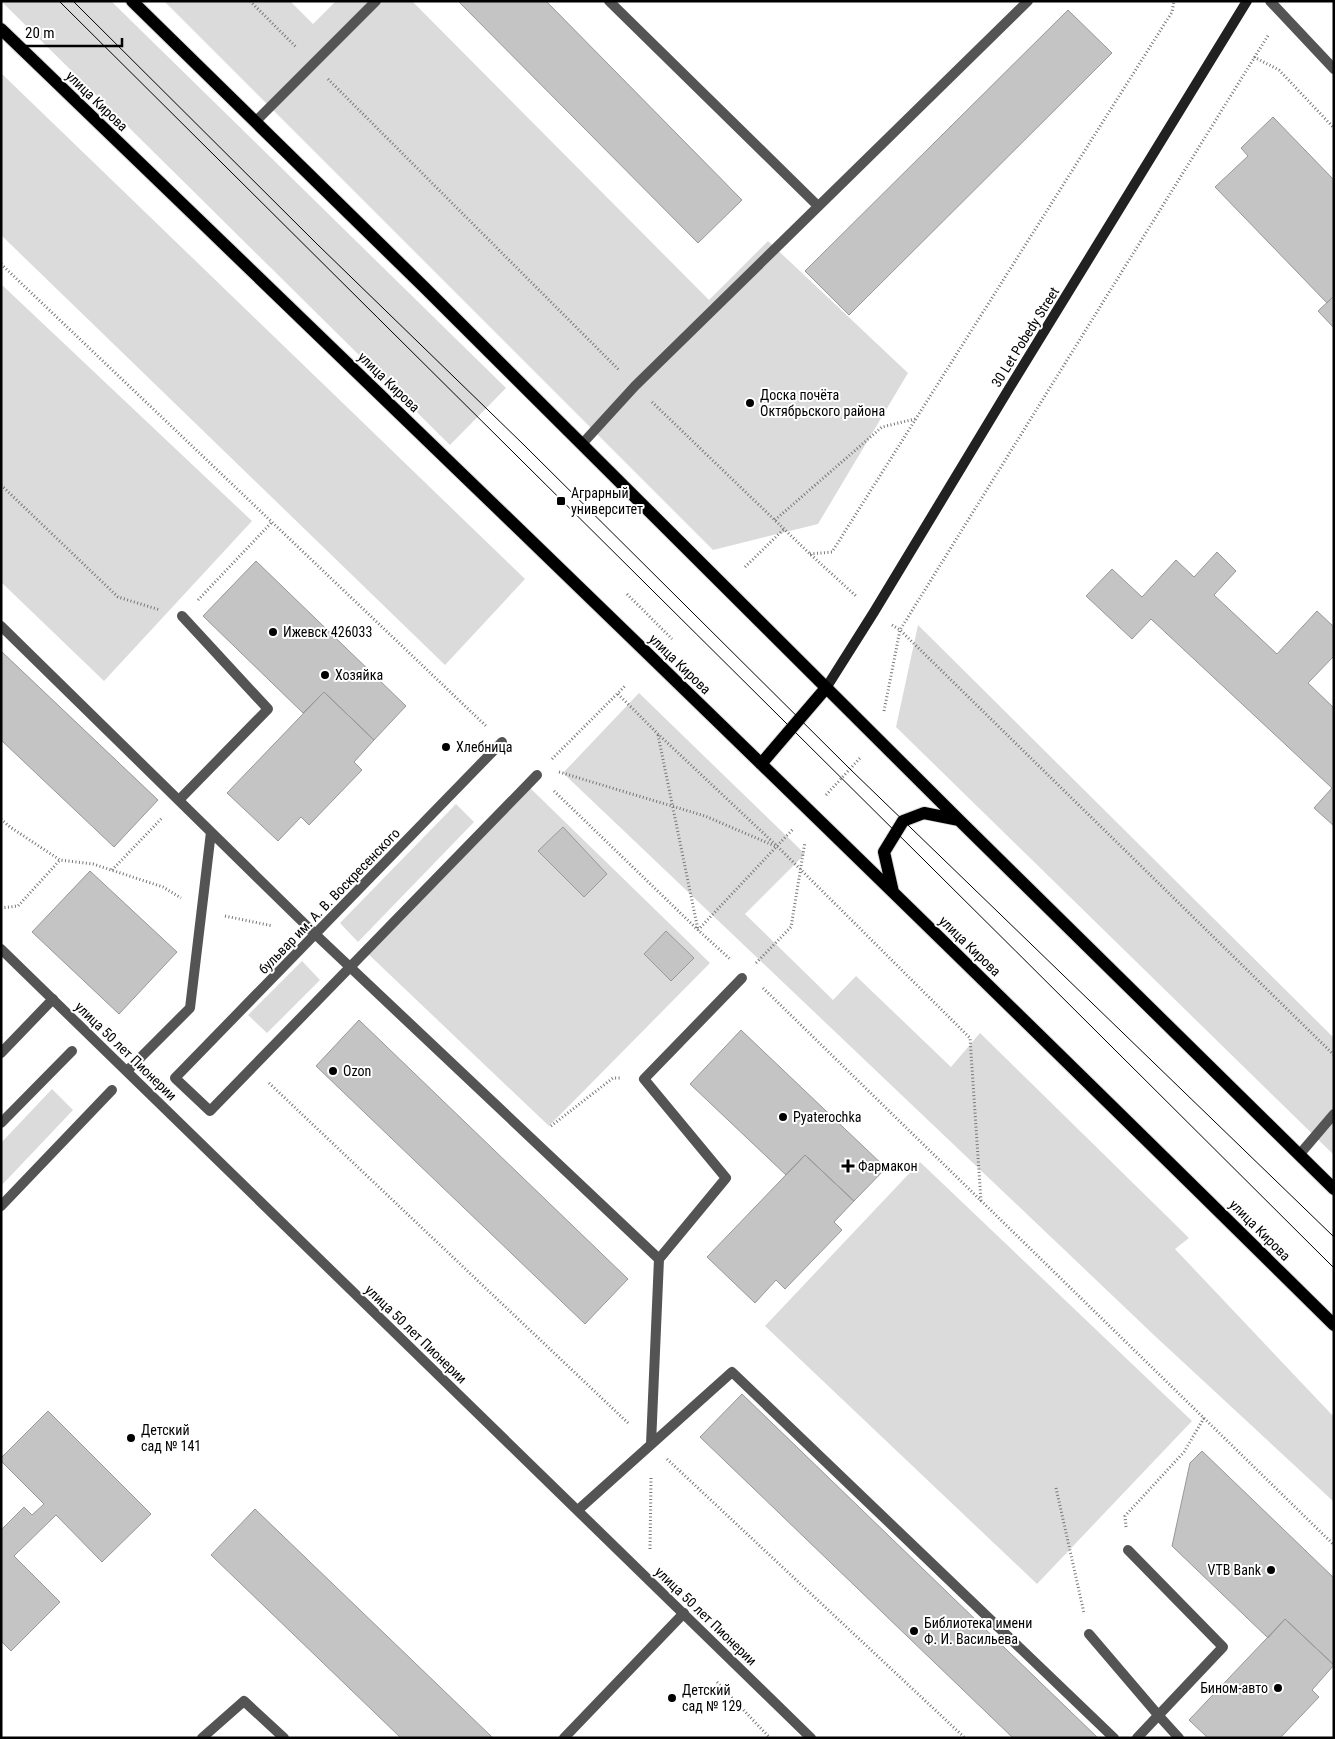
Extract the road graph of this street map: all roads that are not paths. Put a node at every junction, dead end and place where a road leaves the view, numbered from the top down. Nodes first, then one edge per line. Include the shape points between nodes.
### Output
1 (132, 1) edge
2 (376, 1) edge
3 (608, 1) edge
4 (1028, 1) edge
5 (1247, 1) edge
6 (1270, 1) edge
7 (1, 29) edge
8 (1334, 69) edge
9 (255, 122) junction
10 (818, 206) junction
11 (582, 444) junction
12 (182, 616) road end
13 (1, 626) edge
14 (826, 688) junction
15 (502, 742) road end
16 (761, 764) junction
17 (540, 771) road end
18 (179, 800) junction
19 (959, 820) junction
20 (211, 832) junction
21 (893, 892) junction
22 (315, 934) junction
23 (1, 949) edge
24 (350, 966) junction
25 (744, 975) road end
26 (53, 1000) junction
27 (72, 1051) dead end
28 (1, 1053) edge
29 (127, 1071) junction
30 (112, 1090) dead end
31 (1334, 1114) edge
32 (1, 1123) edge
33 (1300, 1155) junction
34 (1334, 1188) edge
35 (1, 1206) edge
36 (659, 1259) junction
37 (1334, 1324) edge
38 (651, 1444) junction
39 (578, 1510) junction
40 (1128, 1550) road end
41 (684, 1613) junction
42 (1089, 1634) road end
43 (1159, 1716) junction
44 (202, 1738) edge
45 (284, 1738) edge
46 (564, 1738) edge
47 (811, 1738) edge
48 (1114, 1738) edge
49 (1137, 1738) edge
50 (1179, 1738) edge

1 - 9 main road
2 - 9 street
3 - 10 street
4 - 10 street
5 - 14 main road, 30 Let Pobedy Street
6 - 8 street
7 - 16 main road, улица Кирова
9 - 11 main road
10 - 11 street via 635,386
11 - 14 main road
12 - 18 street via 268,709
13 - 18 street
14 - 16 main road
14 - 19 main road
15 - 22 street, бульвар им. А. В. Воскресенского
16 - 21 main road, улица Кирова
17 - 24 street
18 - 20 street
19 - 21 main road via 924,814 903,821 884,852
19 - 33 main road
20 - 22 street
20 - 29 street via 190,1008
21 - 37 main road, улица Кирова
22 - 24 street
22 - 24 street, бульвар им. А. В. Воскресенского via 175,1078 210,1111
23 - 26 street, улица 50 лет Пионерии
24 - 36 street
25 - 36 street via 644,1079 726,1178
26 - 28 street
26 - 29 street, улица 50 лет Пионерии
27 - 32 street
29 - 39 street, улица 50 лет Пионерии
30 - 35 street
31 - 33 street
33 - 34 main road
36 - 38 street
38 - 39 street
38 - 48 street via 732,1372
39 - 41 street, улица 50 лет Пионерии
40 - 43 street via 1223,1647
41 - 46 street
41 - 47 street, улица 50 лет Пионерии
42 - 43 street
43 - 49 street
43 - 50 street
44 - 45 street via 244,1701

